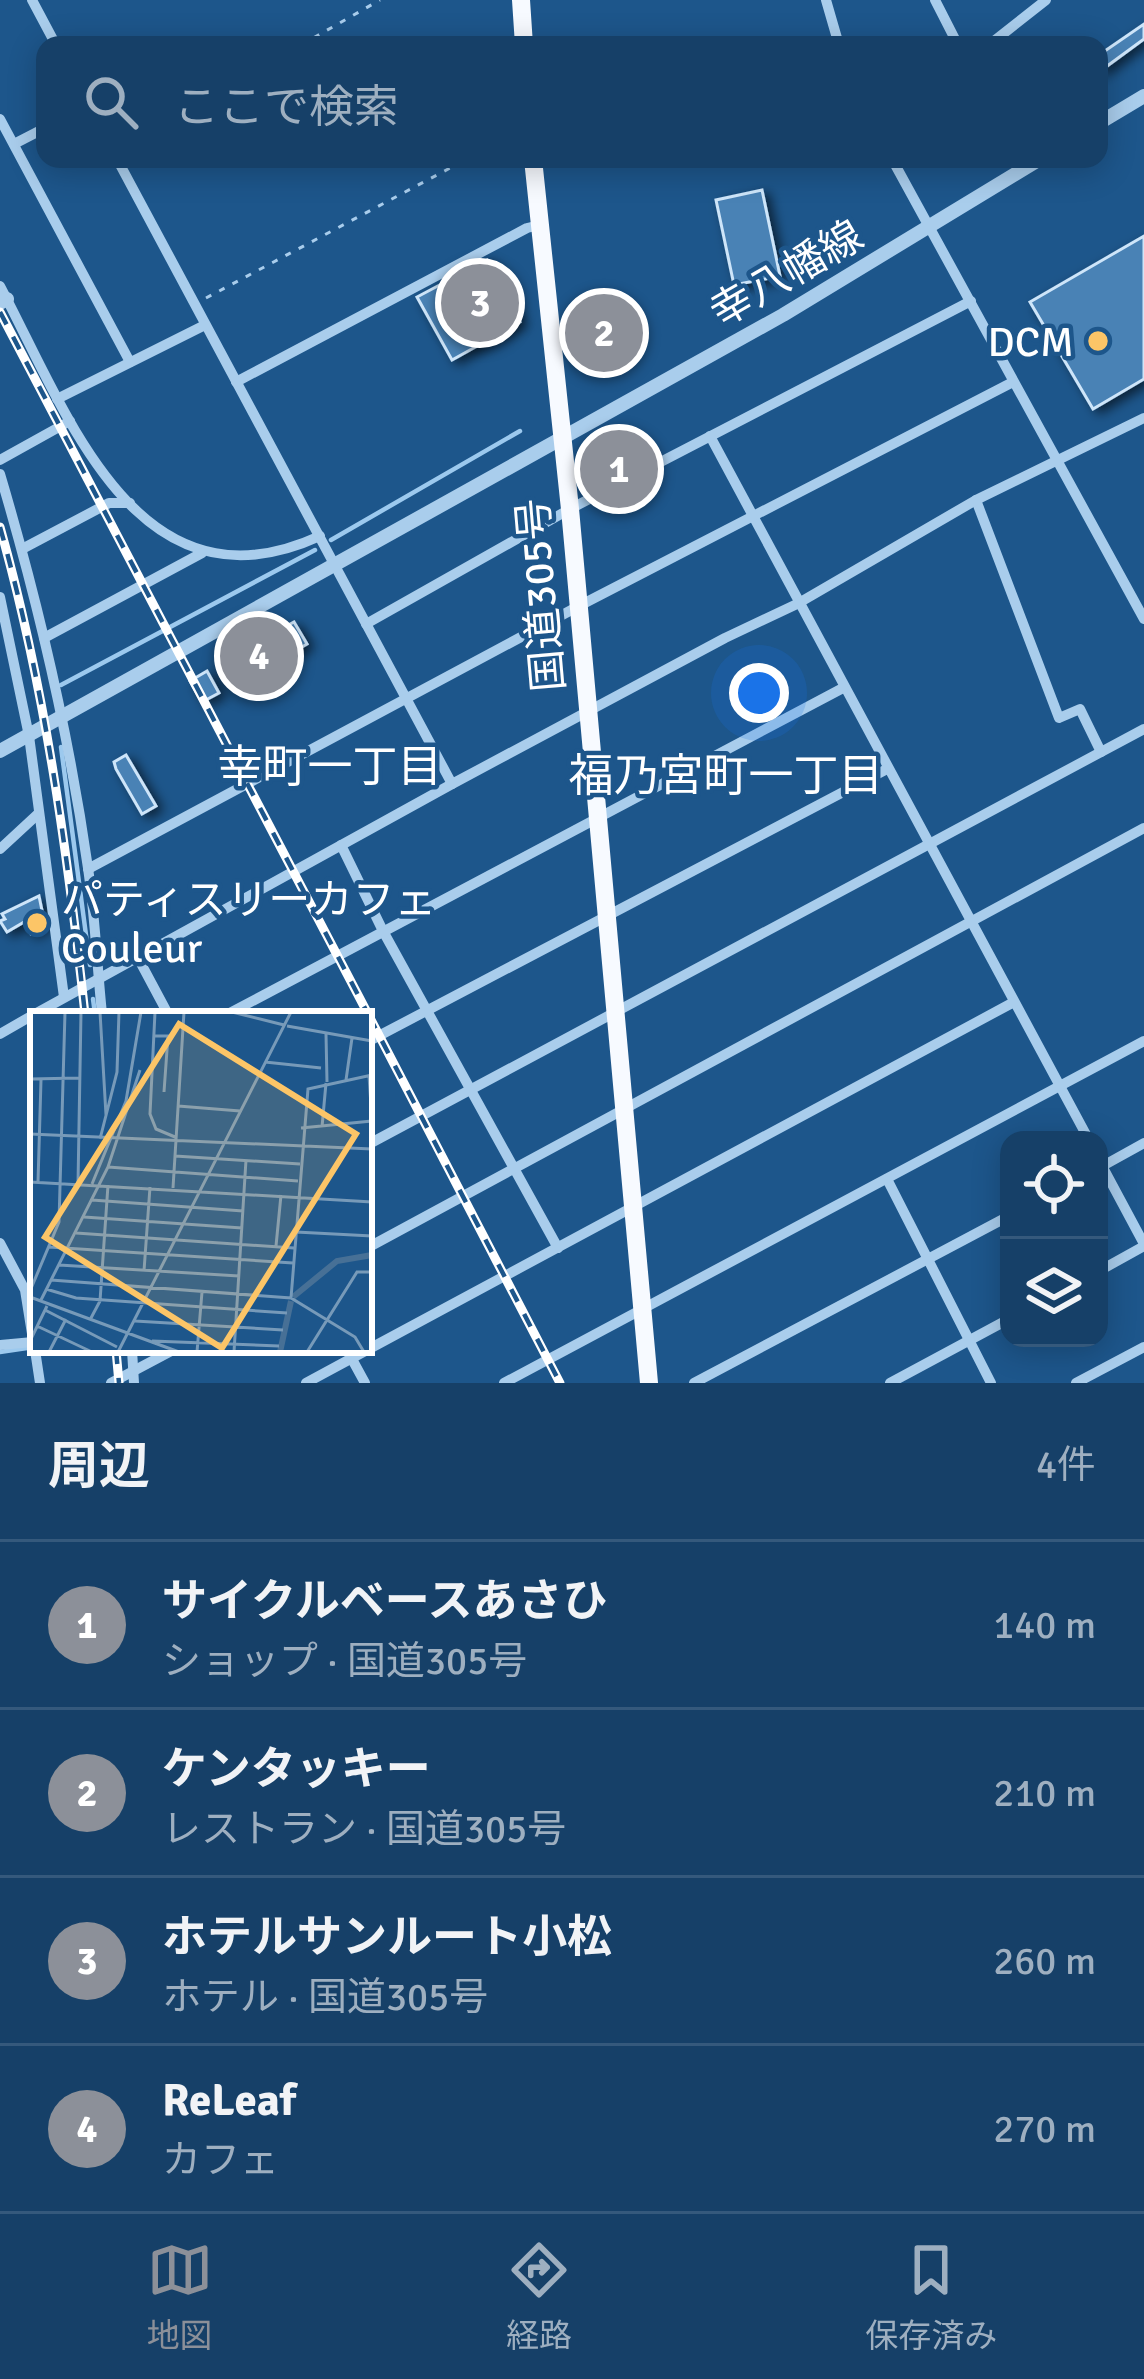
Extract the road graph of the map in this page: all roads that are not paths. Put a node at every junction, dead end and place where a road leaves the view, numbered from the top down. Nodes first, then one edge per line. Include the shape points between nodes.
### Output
1 (32, 0) edge
2 (521, 0) edge
3 (826, 0) edge
4 (934, 0) edge
5 (1046, 0) edge
6 (51, 36) edge
7 (523, 36) edge
8 (836, 36) edge
9 (953, 36) edge
10 (1000, 36) edge
11 (1144, 95) edge
12 (1108, 117) edge
13 (0, 119) edge
14 (36, 133) edge
15 (14, 144) junction
16 (122, 168) edge
17 (534, 168) edge
18 (897, 168) edge
19 (1025, 168) edge
20 (540, 225) junction
21 (931, 225) junction
22 (2, 296) edge
23 (970, 302) junction
24 (205, 325) junction
25 (130, 362) junction
26 (236, 382) junction
27 (1013, 382) junction
28 (57, 399) junction
29 (1144, 418) edge
30 (70, 421) junction
31 (562, 435) junction
32 (710, 436) junction
33 (0, 460) edge
34 (1057, 460) junction
35 (0, 474) edge
36 (976, 500) junction
37 (130, 503) junction
38 (570, 508) junction
39 (751, 517) junction
40 (320, 536) junction
41 (22, 549) junction
42 (202, 553) junction
43 (336, 567) junction
44 (0, 597) edge
45 (797, 604) junction
46 (577, 607) junction
47 (1144, 619) edge
48 (366, 624) junction
49 (44, 638) junction
50 (843, 688) junction
51 (407, 701) junction
52 (586, 714) junction
53 (61, 718) junction
54 (1144, 729) edge
55 (29, 736) junction
56 (0, 752) edge
57 (1101, 752) junction
58 (887, 769) junction
59 (452, 784) junction
60 (39, 813) junction
61 (596, 818) junction
62 (1144, 827) edge
63 (341, 844) junction
64 (928, 845) junction
65 (0, 849) edge
66 (88, 869) junction
67 (605, 917) junction
68 (970, 921) junction
69 (383, 931) junction
70 (137, 956) junction
71 (98, 978) junction
72 (64, 997) junction
73 (1014, 1001) junction
74 (428, 1010) junction
75 (41, 1011) edge
76 (102, 1011) edge
77 (166, 1011) edge
78 (235, 1011) edge
79 (614, 1014) junction
80 (30, 1017) edge
81 (0, 1034) edge
82 (372, 1039) edge
83 (1144, 1042) edge
84 (1061, 1085) junction
85 (470, 1091) junction
86 (623, 1111) junction
87 (1084, 1131) edge
88 (372, 1142) edge
89 (1144, 1143) edge
90 (1108, 1160) edge
91 (514, 1169) junction
92 (887, 1179) junction
93 (1108, 1179) edge
94 (632, 1209) junction
95 (1000, 1221) edge
96 (0, 1243) edge
97 (372, 1245) edge
98 (1144, 1245) edge
99 (558, 1248) junction
100 (927, 1261) junction
101 (1108, 1266) edge
102 (640, 1310) junction
103 (30, 1317) edge
104 (1000, 1324) edge
105 (969, 1341) junction
106 (30, 1344) edge
107 (0, 1345) edge
108 (1144, 1347) edge
109 (372, 1348) edge
110 (35, 1353) edge
111 (169, 1353) edge
112 (349, 1354) edge
113 (133, 1377) edge
114 (40, 1383) edge
115 (111, 1383) edge
116 (306, 1383) edge
117 (365, 1383) edge
118 (504, 1383) edge
119 (649, 1383) edge
120 (694, 1383) edge
121 (890, 1383) edge
122 (991, 1383) edge
123 (1076, 1383) edge

1 - 6 street
2 - 7 highway
3 - 8 street
4 - 9 street
5 - 10 street
11 - 12 street
13 - 15 street
14 - 15 street
15 - 25 street
16 - 24 street
17 - 20 highway, 国道305号
18 - 21 street
19 - 21 street, 幸八幡線
20 - 26 street
20 - 31 highway, 国道305号
21 - 23 street
21 - 31 street, 幸八幡線
22 - 28 street
23 - 27 street
23 - 32 street
24 - 25 street
24 - 26 street
25 - 28 street
26 - 40 street
27 - 34 street
27 - 39 street
28 - 30 street
29 - 34 street
30 - 33 street
30 - 37 street
31 - 38 highway, 国道305号
31 - 43 street, 幸八幡線
32 - 38 street
32 - 39 street
34 - 36 street
34 - 47 street
35 - 41 street
36 - 45 street
36 - 57 street via 1059,718 1080,709
37 - 41 street via 109,502
37 - 42 street via 155,531
38 - 46 highway, 国道305号
38 - 48 street
39 - 45 street
39 - 46 street
40 - 42 street via 282,553
40 - 43 street
41 - 49 street
42 - 49 street
43 - 48 street
43 - 53 street, 幸八幡線
44 - 55 street
45 - 50 street
45 - 52 street
46 - 51 street
46 - 52 highway, 国道305号
48 - 51 street
49 - 53 street
50 - 58 street
50 - 61 street
51 - 59 street
51 - 66 street
52 - 59 street
52 - 61 highway, 国道305号
53 - 55 street, 幸八幡線
53 - 66 street
54 - 57 street
55 - 56 street, 幸八幡線
55 - 60 street
57 - 64 street
58 - 64 street
58 - 67 street
59 - 63 street
60 - 65 street
60 - 72 street
61 - 67 highway, 国道305号
61 - 69 street
62 - 68 street
63 - 69 street
63 - 70 street
64 - 68 street
64 - 79 street
66 - 71 street
67 - 74 street
67 - 79 highway, 国道305号
68 - 73 street
68 - 86 street
69 - 74 street
69 - 78 street
70 - 71 street
70 - 77 street
71 - 72 street
71 - 76 street
72 - 75 street
73 - 84 street
73 - 94 street
74 - 82 street
74 - 85 street
79 - 85 street
79 - 86 highway, 国道305号
80 - 81 street
83 - 84 street
84 - 87 street
84 - 92 street
85 - 88 street
85 - 91 street
86 - 91 street
86 - 94 highway, 国道305号
89 - 90 street
91 - 97 street
91 - 99 street
92 - 100 street
92 - 102 street
93 - 98 street
94 - 99 street
94 - 102 highway, 国道305号
95 - 100 street
96 - 103 street via 26,1290
98 - 101 street
99 - 109 street
100 - 105 street
100 - 120 street
102 - 118 street
102 - 119 highway, 国道305号
104 - 105 street
105 - 121 street
105 - 122 street
106 - 107 street
108 - 123 street
110 - 114 street
111 - 113 street
112 - 116 street
112 - 117 street
113 - 115 street

